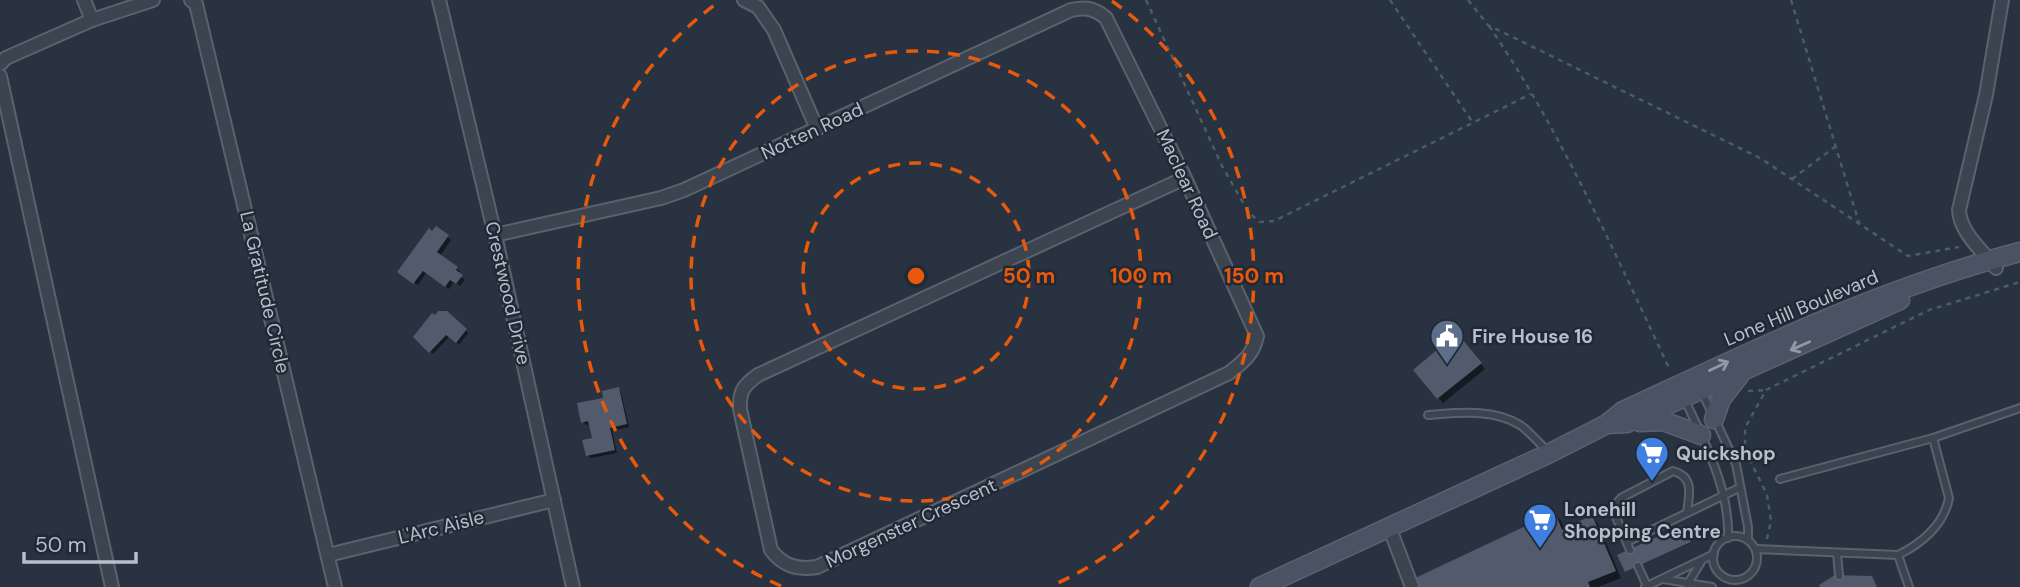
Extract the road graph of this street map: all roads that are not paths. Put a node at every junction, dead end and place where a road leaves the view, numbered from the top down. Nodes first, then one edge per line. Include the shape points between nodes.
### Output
1 (84, 0) edge
2 (153, 0) edge
3 (191, 0) edge
4 (439, 0) edge
5 (744, 0) edge
6 (2002, 0) edge
7 (92, 20) junction
8 (1112, 27) joint
9 (0, 64) edge
10 (0, 76) edge
11 (817, 129) junction
12 (1185, 178) junction
13 (495, 235) junction
14 (2020, 252) edge
15 (2020, 262) edge
16 (1993, 264) junction
17 (1743, 371) junction
18 (1229, 373) joint
19 (1689, 388) junction
20 (2020, 408) edge
21 (1428, 415) dead end
22 (1714, 419) junction
23 (1627, 423) junction
24 (1607, 424) junction
25 (1701, 435) junction
26 (1933, 438) junction
27 (1549, 453) junction
28 (1780, 479) dead end
29 (1739, 488) junction
30 (1725, 495) junction
31 (554, 500) junction
32 (1687, 513) junction
33 (1390, 528) junction
34 (1728, 538) junction
35 (1748, 540) junction
36 (1756, 549) junction
37 (1714, 554) junction
38 (1837, 554) junction
39 (328, 555) junction
40 (1898, 555) junction
41 (1703, 560) junction
42 (1638, 566) dead end
43 (1839, 576) dead end
44 (1722, 577) junction
45 (1661, 579) junction
46 (1735, 584) edge
47 (1687, 585) edge
48 (1646, 586) edge
49 (112, 587) edge
50 (335, 587) edge
51 (573, 587) edge
52 (1260, 587) edge
53 (1412, 587) edge
54 (1713, 587) edge
55 (1909, 587) edge

1 - 7 street
2 - 7 street
3 - 39 street, La Gratitude Circle via 196,4
4 - 13 street, Crestwood Drive
5 - 11 street via 758,8 774,30
6 - 16 street via 1959,211 1961,224
7 - 9 street
8 - 11 street, Notten Road via 1096,9 1071,9
8 - 12 street, Maclear Road
10 - 49 street
11 - 13 street, Notten Road via 660,198
12 - 18 street, Maclear Road via 1256,336 1250,355
12 - 18 street, Morgenster Crescent via 745,384 739,395 740,409 771,550 779,561 792,567 817,567
13 - 31 street, Crestwood Drive
14 - 16 street, Lone Hill Boulevard
15 - 16 street, Lone Hill Boulevard
16 -> 17 street, Lone Hill Boulevard
19 -> 16 street, Lone Hill Boulevard via 1900,288
17 - 19 street, Lone Hill Boulevard
17 - 22 street via 1721,399
19 - 22 lane
19 - 23 street, Lone Hill Boulevard
19 - 24 street, Lone Hill Boulevard via 1623,411
19 - 25 lane
20 - 26 lane
21 - 27 lane via 1475,412 1504,418 1520,425
22 - 29 lane via 1736,464
23 - 24 street, Lone Hill Boulevard
23 - 25 street via 1662,421
24 - 27 street, Lone Hill Boulevard
25 - 30 lane
26 - 28 lane
26 - 40 lane via 1948,506 1922,541
27 - 33 street, Lone Hill Boulevard
29 - 30 lane
29 - 35 lane
30 - 32 lane
30 - 34 lane
31 - 39 street, L'Arc Aisle
31 - 51 street, Crestwood Drive
32 - 32 lane via 1689,483 1680,473 1668,472 1613,505 1628,546
33 - 52 street, Lone Hill Boulevard
33 - 53 street
34 - 35 lane
34 - 37 lane via 1718,544
35 - 36 lane
36 - 38 lane
36 - 46 lane via 1755,569
37 - 41 lane
37 - 44 lane
38 - 40 lane
38 - 43 lane
39 - 50 street, La Gratitude Circle
40 - 55 lane
41 - 45 lane
41 - 47 lane
42 - 48 lane
44 - 46 lane
44 - 54 lane
45 - 47 lane
45 - 48 lane
47 - 54 lane

